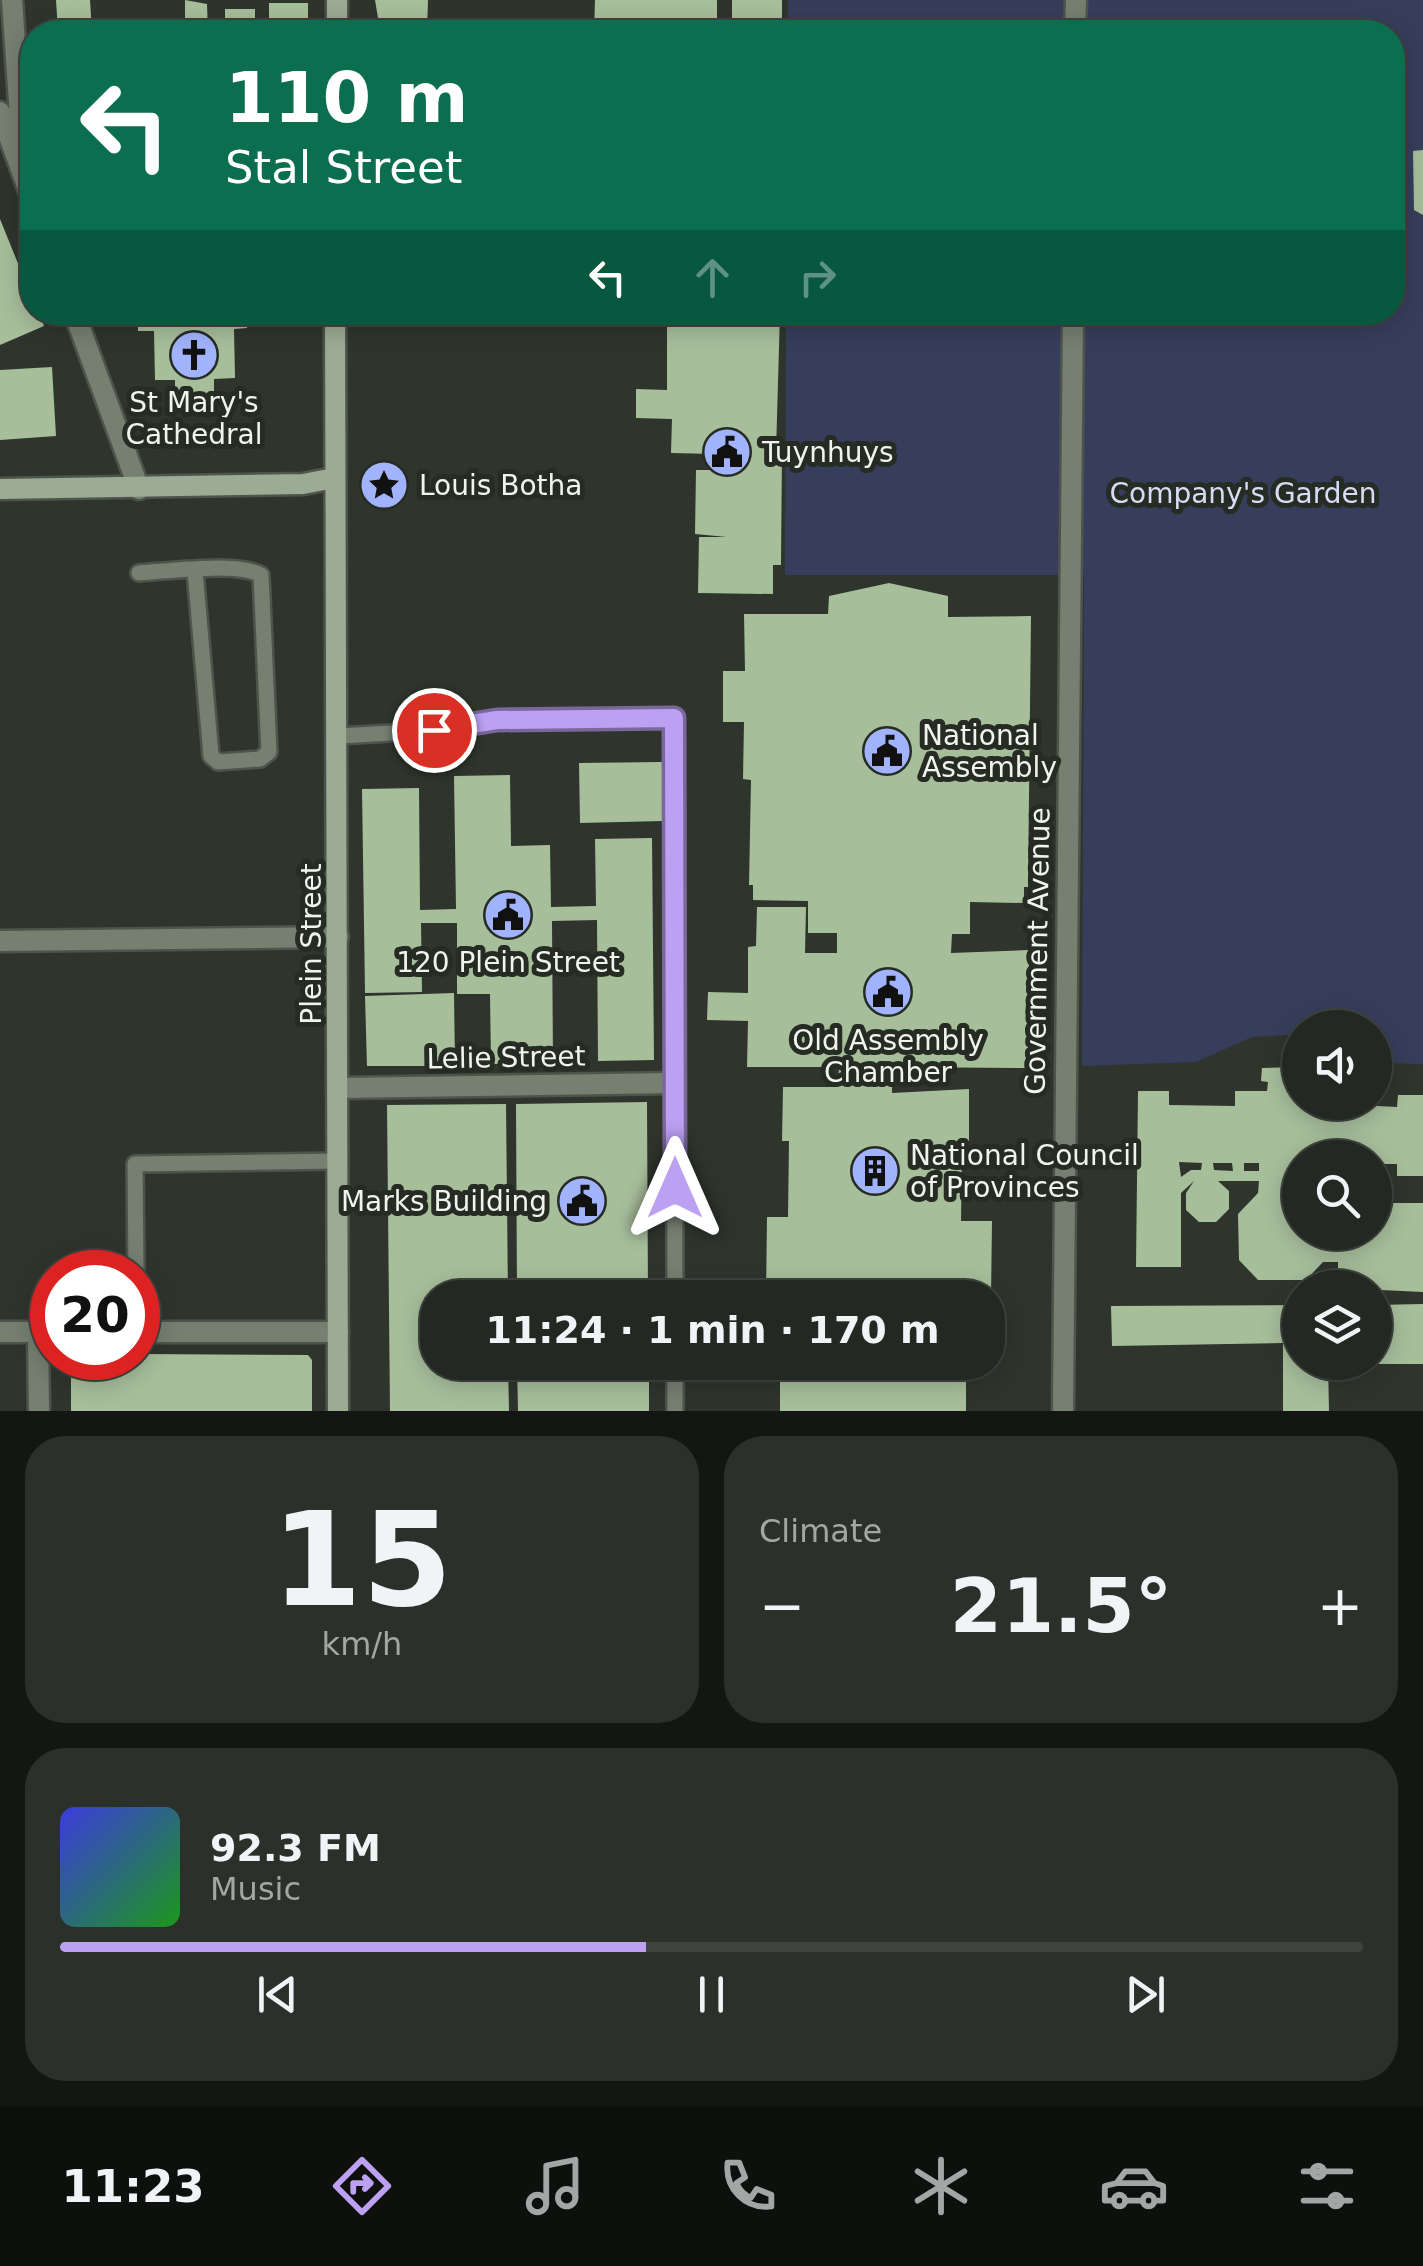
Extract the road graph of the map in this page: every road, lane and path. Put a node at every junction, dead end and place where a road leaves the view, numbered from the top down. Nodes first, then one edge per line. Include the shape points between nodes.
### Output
1 (12, 0) edge
2 (0, 112) edge
3 (20, 117) edge
4 (20, 164) edge
5 (79, 325) edge
6 (335, 325) edge
7 (1072, 325) edge
8 (334, 478) junction
9 (0, 489) edge
10 (140, 489) junction
11 (195, 570) junction
12 (138, 573) dead end
13 (338, 736) junction
14 (338, 937) junction
15 (0, 941) edge
16 (674, 1083) junction
17 (339, 1088) junction
18 (338, 1161) junction
19 (136, 1250) edge
20 (675, 1280) edge
21 (0, 1332) edge
22 (30, 1332) edge
23 (160, 1332) edge
24 (338, 1332) junction
25 (41, 1380) edge
26 (675, 1380) edge
27 (38, 1411) edge
28 (338, 1411) edge
29 (676, 1411) edge
30 (1063, 1411) edge

1 - 3 street
2 - 4 street
5 - 10 street
6 - 8 street, Plein Street
7 - 30 street, Government Avenue
8 - 10 street
8 - 13 street, Plein Street
9 - 10 street
11 - 11 lane via 248,570 264,580 270,752 260,759 218,762 211,756
11 - 12 lane
13 - 14 street, Plein Street
13 - 16 lane via 460,729 497,720 674,718
14 - 15 street
14 - 17 street, Plein Street
16 - 17 street, Lelie Street
16 - 20 lane
17 - 18 street, Plein Street
18 - 19 lane via 135,1164
18 - 24 street, Plein Street
21 - 22 street
23 - 24 street
24 - 28 street, Plein Street
25 - 27 street
26 - 29 lane

